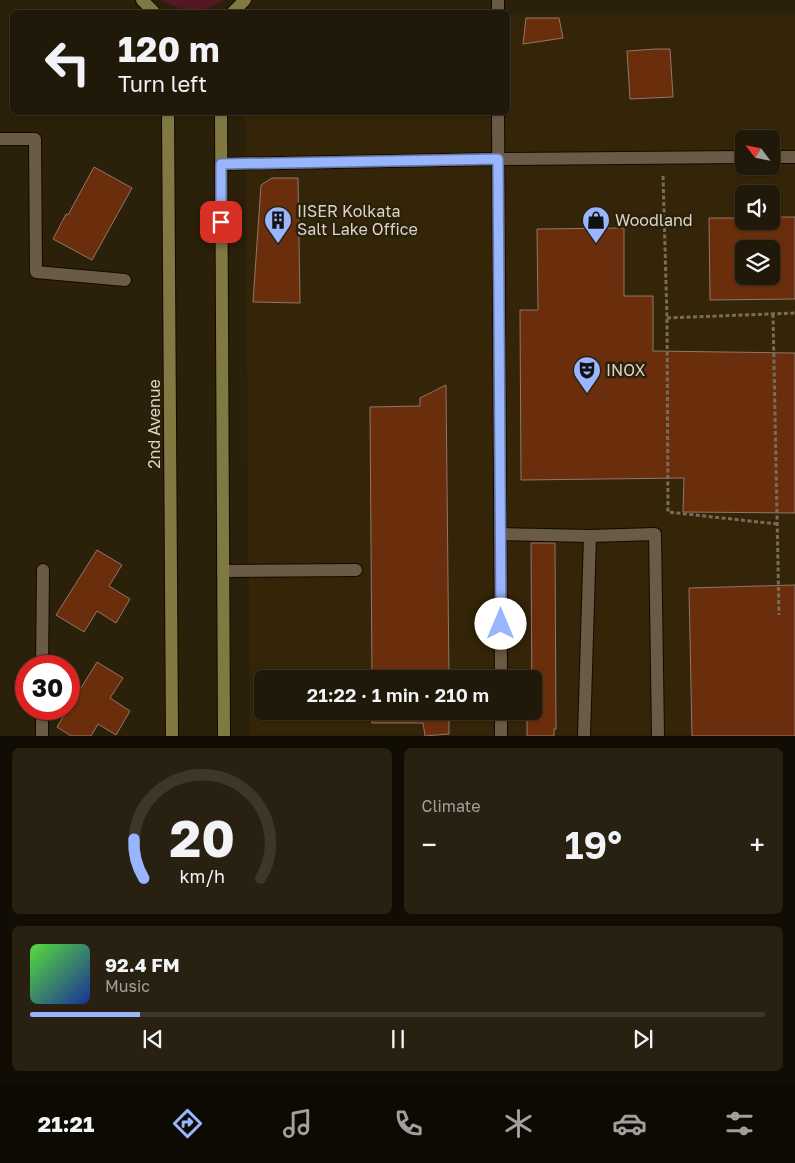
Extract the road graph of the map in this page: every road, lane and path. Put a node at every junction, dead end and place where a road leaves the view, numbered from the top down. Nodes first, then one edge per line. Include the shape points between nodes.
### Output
1 (142, 0) edge
2 (245, 0) edge
3 (152, 10) edge
4 (235, 10) edge
5 (168, 115) edge
6 (221, 115) edge
7 (498, 115) edge
8 (0, 139) edge
9 (735, 157) edge
10 (780, 157) edge
11 (795, 157) edge
12 (663, 158) junction
13 (498, 159) junction
14 (221, 164) junction
15 (125, 280) dead end
16 (795, 313) edge
17 (773, 314) junction
18 (667, 318) junction
19 (777, 524) junction
20 (500, 534) junction
21 (590, 536) junction
22 (43, 570) dead end
23 (356, 570) dead end
24 (223, 571) junction
25 (779, 615) dead end
26 (42, 655) edge
27 (501, 670) edge
28 (42, 720) edge
29 (501, 720) edge
30 (42, 736) edge
31 (172, 736) edge
32 (224, 736) edge
33 (501, 736) edge
34 (584, 736) edge
35 (658, 736) edge

1 - 3 street
2 - 4 street
5 - 31 street, 2nd Avenue
6 - 14 street
7 - 13 street
8 - 15 street via 35,139 36,272
9 - 12 street
10 - 11 street
12 - 13 street
12 - 18 path
13 - 14 street
13 - 20 street
14 - 24 street
16 - 17 path
17 - 18 path
17 - 19 path
18 - 19 path via 668,512
19 - 25 path
20 - 21 street
20 - 27 street
21 - 34 street
21 - 35 street via 655,534
22 - 26 street
23 - 24 street
24 - 32 street
28 - 30 street
29 - 33 street

